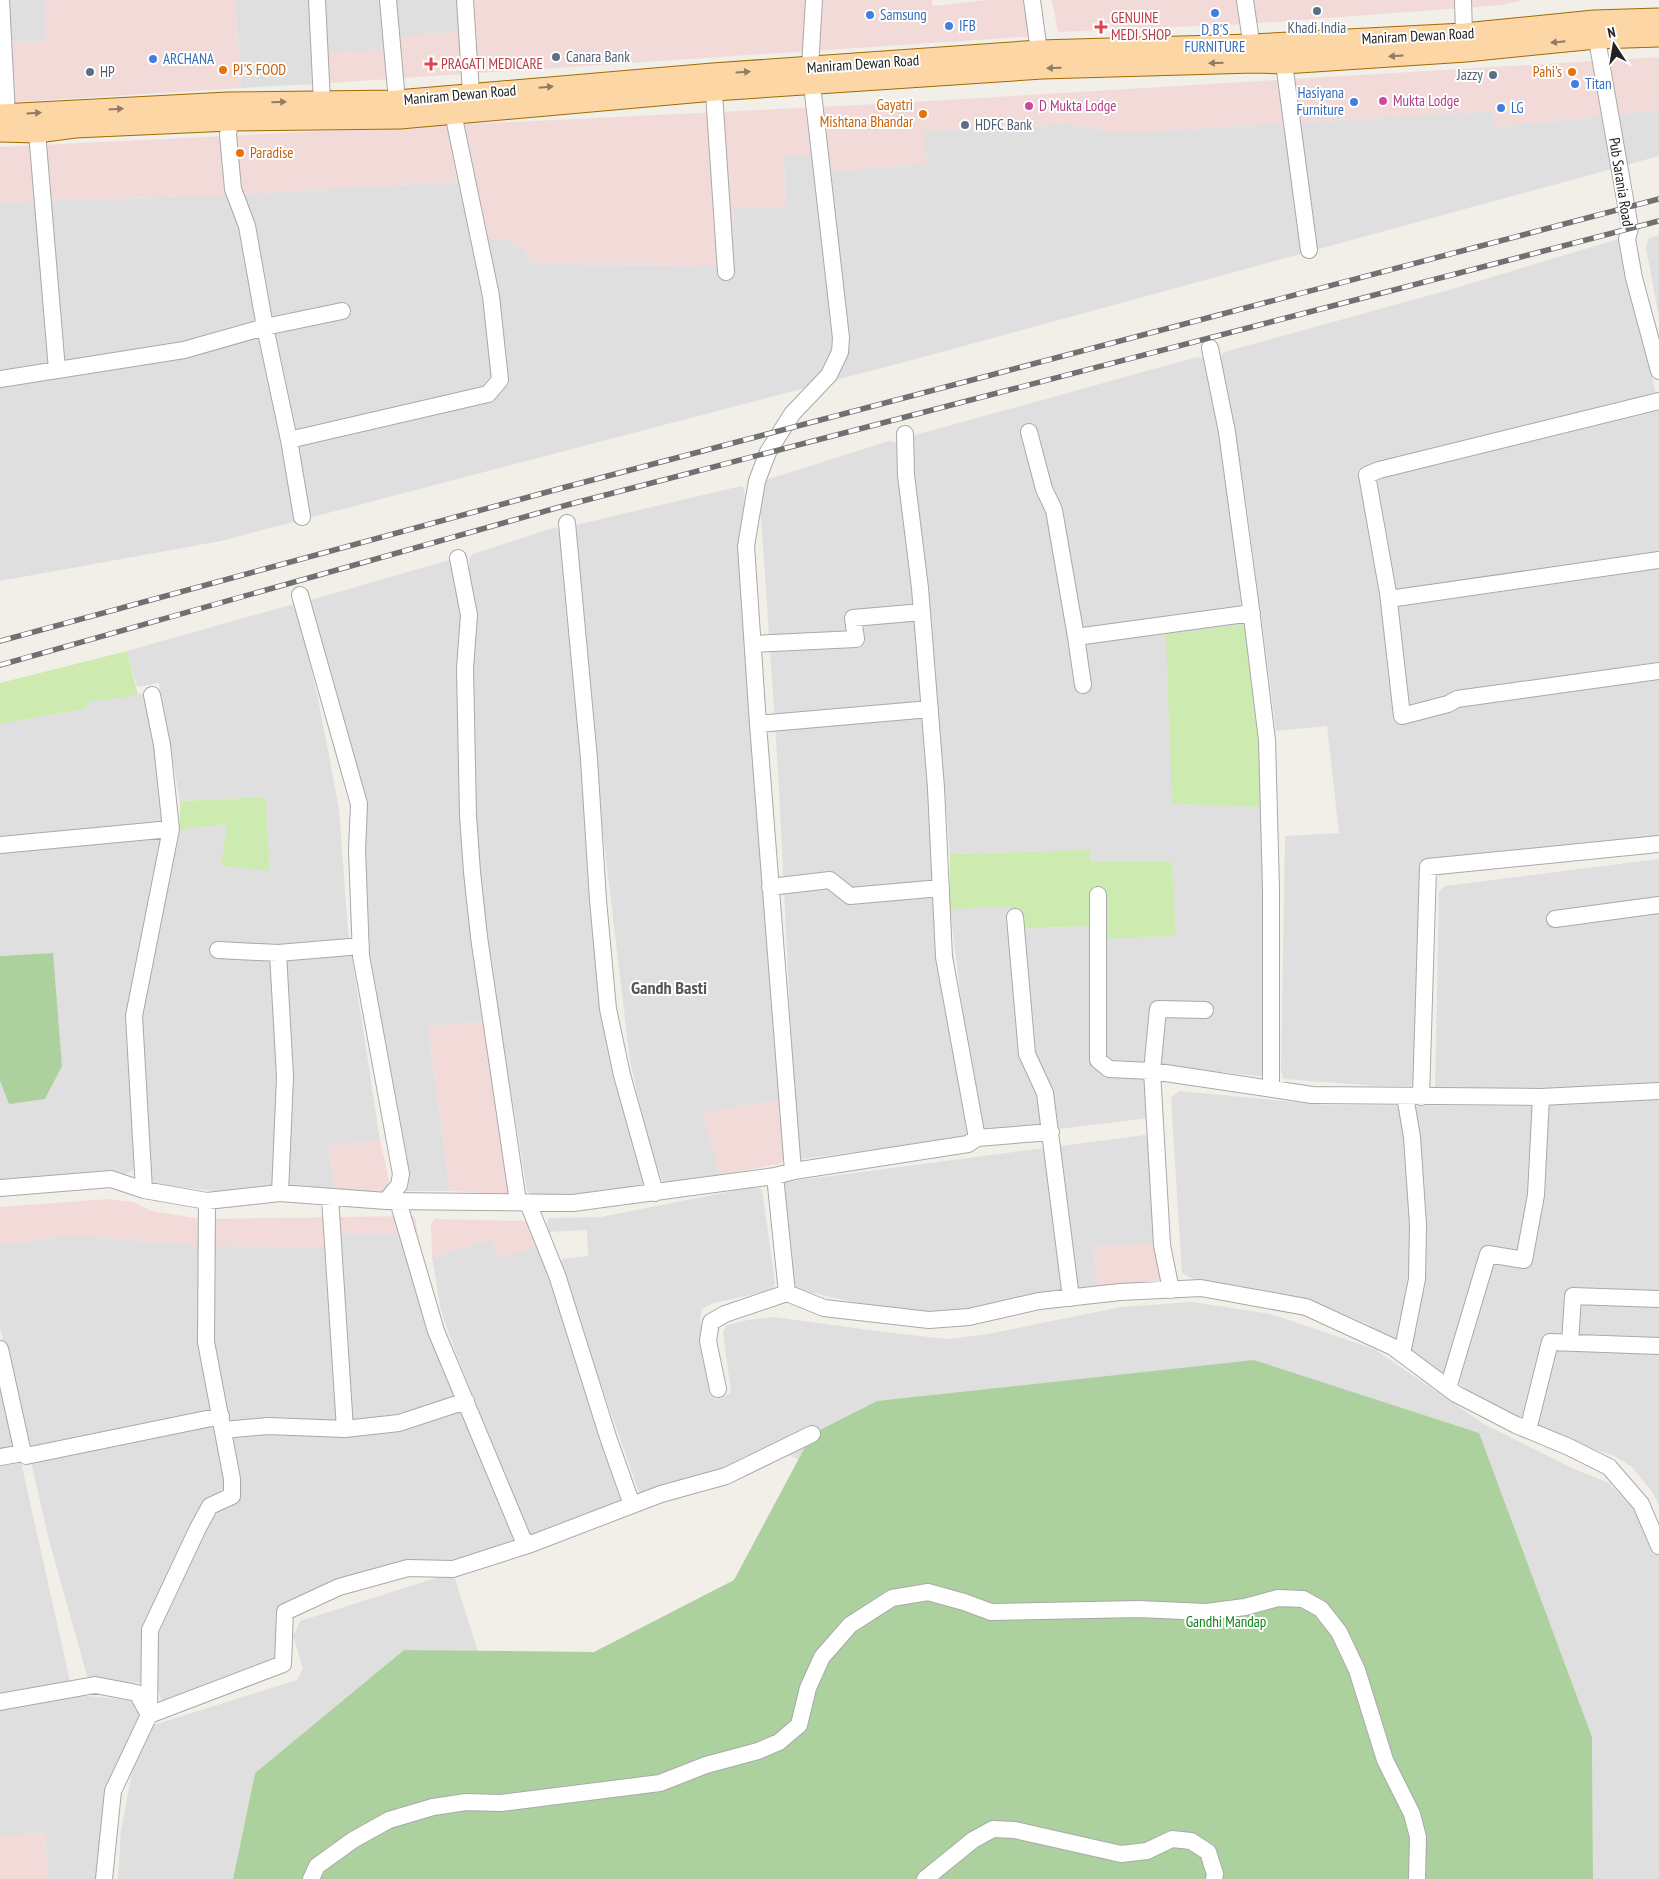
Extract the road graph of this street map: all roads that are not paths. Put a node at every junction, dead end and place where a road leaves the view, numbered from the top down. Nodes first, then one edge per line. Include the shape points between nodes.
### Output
1 (1, 0) edge
2 (317, 0) edge
3 (388, 0) edge
4 (465, 0) edge
5 (814, 0) edge
6 (1032, 0) edge
7 (1244, 0) edge
8 (1463, 0) edge
9 (1659, 19) edge
10 (1595, 29) junction
11 (1464, 34) junction
12 (1659, 36) edge
13 (1039, 51) junction
14 (1253, 54) junction
15 (1284, 63) junction
16 (811, 76) junction
17 (714, 82) junction
18 (471, 94) junction
19 (398, 101) junction
20 (322, 102) junction
21 (453, 113) junction
22 (71, 119) junction
23 (230, 120) junction
24 (2, 121) edge
25 (37, 132) junction
26 (1309, 250) dead end
27 (726, 272) dead end
28 (342, 311) dead end
29 (265, 327) junction
30 (1210, 348) dead end
31 (57, 370) junction
32 (1659, 371) edge
33 (0, 379) edge
34 (1659, 401) edge
35 (1029, 432) dead end
36 (905, 434) dead end
37 (289, 440) junction
38 (302, 516) dead end
39 (567, 523) dead end
40 (458, 558) dead end
41 (1659, 560) edge
42 (300, 595) dead end
43 (1389, 599) junction
44 (922, 612) junction
45 (1252, 613) junction
46 (1076, 637) junction
47 (752, 644) junction
48 (1659, 671) edge
49 (1083, 685) dead end
50 (152, 695) dead end
51 (930, 709) junction
52 (758, 724) junction
53 (171, 829) junction
54 (0, 844) edge
55 (1659, 844) edge
56 (770, 887) junction
57 (940, 888) junction
58 (1098, 895) dead end
59 (1659, 905) edge
60 (1015, 917) dead end
61 (1555, 919) dead end
62 (361, 946) junction
63 (218, 950) dead end
64 (278, 953) junction
65 (1205, 1010) dead end
66 (1152, 1072) junction
67 (1271, 1088) junction
68 (1659, 1091) edge
69 (1413, 1097) junction
70 (1541, 1097) junction
71 (1051, 1132) junction
72 (978, 1138) junction
73 (793, 1171) junction
74 (775, 1176) junction
75 (0, 1188) edge
76 (144, 1190) junction
77 (655, 1192) junction
78 (280, 1193) junction
79 (330, 1196) junction
80 (207, 1201) junction
81 (392, 1201) junction
82 (523, 1202) junction
83 (1171, 1290) junction
84 (787, 1293) junction
85 (1071, 1298) junction
86 (1659, 1298) edge
87 (1570, 1343) junction
88 (1659, 1346) edge
89 (0, 1349) edge
90 (1402, 1354) junction
91 (1448, 1388) junction
92 (718, 1389) dead end
93 (466, 1401) junction
94 (222, 1423) junction
95 (345, 1429) junction
96 (1528, 1430) junction
97 (812, 1434) dead end
98 (23, 1453) junction
99 (0, 1457) edge
100 (632, 1505) junction
101 (528, 1545) junction
102 (1659, 1546) edge
103 (0, 1702) edge
104 (149, 1715) junction
105 (104, 1879) edge
106 (311, 1879) edge
107 (925, 1879) edge
108 (1214, 1879) edge
109 (1417, 1879) edge

1 - 24 street
2 - 20 street
3 - 19 street
4 - 18 street
5 - 16 street
6 - 13 street
7 - 14 street
8 - 11 street
9 - 10 main road, Maniram Dewan Road
10 - 11 main road, Maniram Dewan Road
10 - 12 main road, Maniram Dewan Road
10 -> 15 main road, Maniram Dewan Road via 1466,51
10 - 32 street, Pub Sarania Road via 1630,228 1627,239 1634,278
11 - 14 main road, Maniram Dewan Road
13 - 14 main road, Maniram Dewan Road
13 - 16 main road, Maniram Dewan Road
14 - 15 main road, Maniram Dewan Road
14 -> 16 main road, Maniram Dewan Road via 1042,68
15 - 26 street
16 - 17 main road, Maniram Dewan Road
16 - 47 street via 840,352 829,375 784,426 768,452 757,480 746,546
18 -> 17 main road, Maniram Dewan Road
17 - 21 main road, Maniram Dewan Road
17 - 27 street
18 - 19 main road, Maniram Dewan Road
19 - 20 main road, Maniram Dewan Road
22 -> 20 main road, Maniram Dewan Road via 228,103
21 - 23 main road, Maniram Dewan Road via 400,118
21 - 37 street via 490,296 500,380 488,394
22 - 23 main road, Maniram Dewan Road
24 -> 22 main road
22 - 25 main road
23 - 29 street via 228,135 233,189 247,226
24 - 25 main road
25 - 31 street
28 - 29 street
29 - 31 street via 184,350
29 - 37 street
30 - 45 street via 1227,432
31 - 33 street
34 - 43 street via 1474,445 1367,475
35 - 46 street via 1044,488 1054,510
36 - 44 street via 906,475
37 - 38 street
39 - 77 street via 608,1009 622,1075
40 - 82 street via 470,615 464,668 472,872
41 - 43 street
42 - 62 street via 358,804
43 - 48 street via 1402,716 1457,699
44 - 47 street via 853,618 856,639
44 - 51 street
45 - 46 street
45 - 67 street via 1267,740
46 - 49 street
47 - 52 street
50 - 53 street via 162,745
51 - 52 street
51 - 57 street
52 - 56 street
53 - 54 street
53 - 76 street via 134,1016
55 - 69 street via 1428,867
56 - 57 street via 830,880 850,896
56 - 73 street
57 - 72 street via 944,957
58 - 66 street via 1098,1060 1108,1069
59 - 61 street
60 - 71 street via 1027,1054 1045,1093
62 - 64 street
62 - 81 street via 401,1174
63 - 64 street
64 - 78 street via 284,1076
65 - 66 street via 1158,1009
66 - 67 street
66 - 83 street via 1162,1245
67 - 69 street via 1312,1095
68 - 70 street
69 - 70 street
69 - 90 street via 1418,1261
70 - 91 street via 1536,1195 1524,1260 1488,1254
71 - 72 street
71 - 85 street
72 - 73 street via 968,1144
73 - 74 street
74 - 77 street
74 - 84 street
75 - 76 street via 111,1179
76 - 80 street
77 - 82 street via 573,1203
78 - 79 street
78 - 80 street
79 - 81 street
79 - 95 street
80 - 94 street via 206,1342
81 - 82 street
81 - 93 street via 436,1331
82 - 100 street via 557,1275
83 - 85 street
83 - 90 street via 1201,1288 1306,1307
84 - 85 street via 824,1308 929,1320 969,1317 1039,1301
84 - 92 street via 711,1322 708,1341
86 - 87 street via 1573,1296
87 - 88 street
87 - 96 street via 1550,1342
89 - 98 street
90 - 91 street
91 - 96 street
93 - 95 street via 399,1423
93 - 101 street via 522,1538
94 - 95 street
94 - 98 street via 26,1456
94 - 104 street via 232,1496 210,1506 150,1630
96 - 102 street via 1609,1466 1641,1504
97 - 100 street via 726,1476
98 - 99 street
100 - 101 street
101 - 104 street via 453,1569 408,1568 340,1587 285,1612 283,1664
103 - 104 street via 95,1685 137,1693
104 - 105 street via 113,1791
106 - 109 street via 317,1866 353,1840 389,1820 433,1807 466,1802 501,1803 660,1783 779,1742 799,1725 808,1688 822,1657 850,1625 892,1598 928,1592 991,1612 1138,1609 1206,1612 1245,1607 1278,1598 1303,1600 1321,1609 1339,1632 1357,1670 1385,1760 1412,1814 1418,1837
107 - 108 street via 973,1840 993,1829 1015,1830 1120,1854 1147,1851 1172,1839 1192,1840 1208,1852

